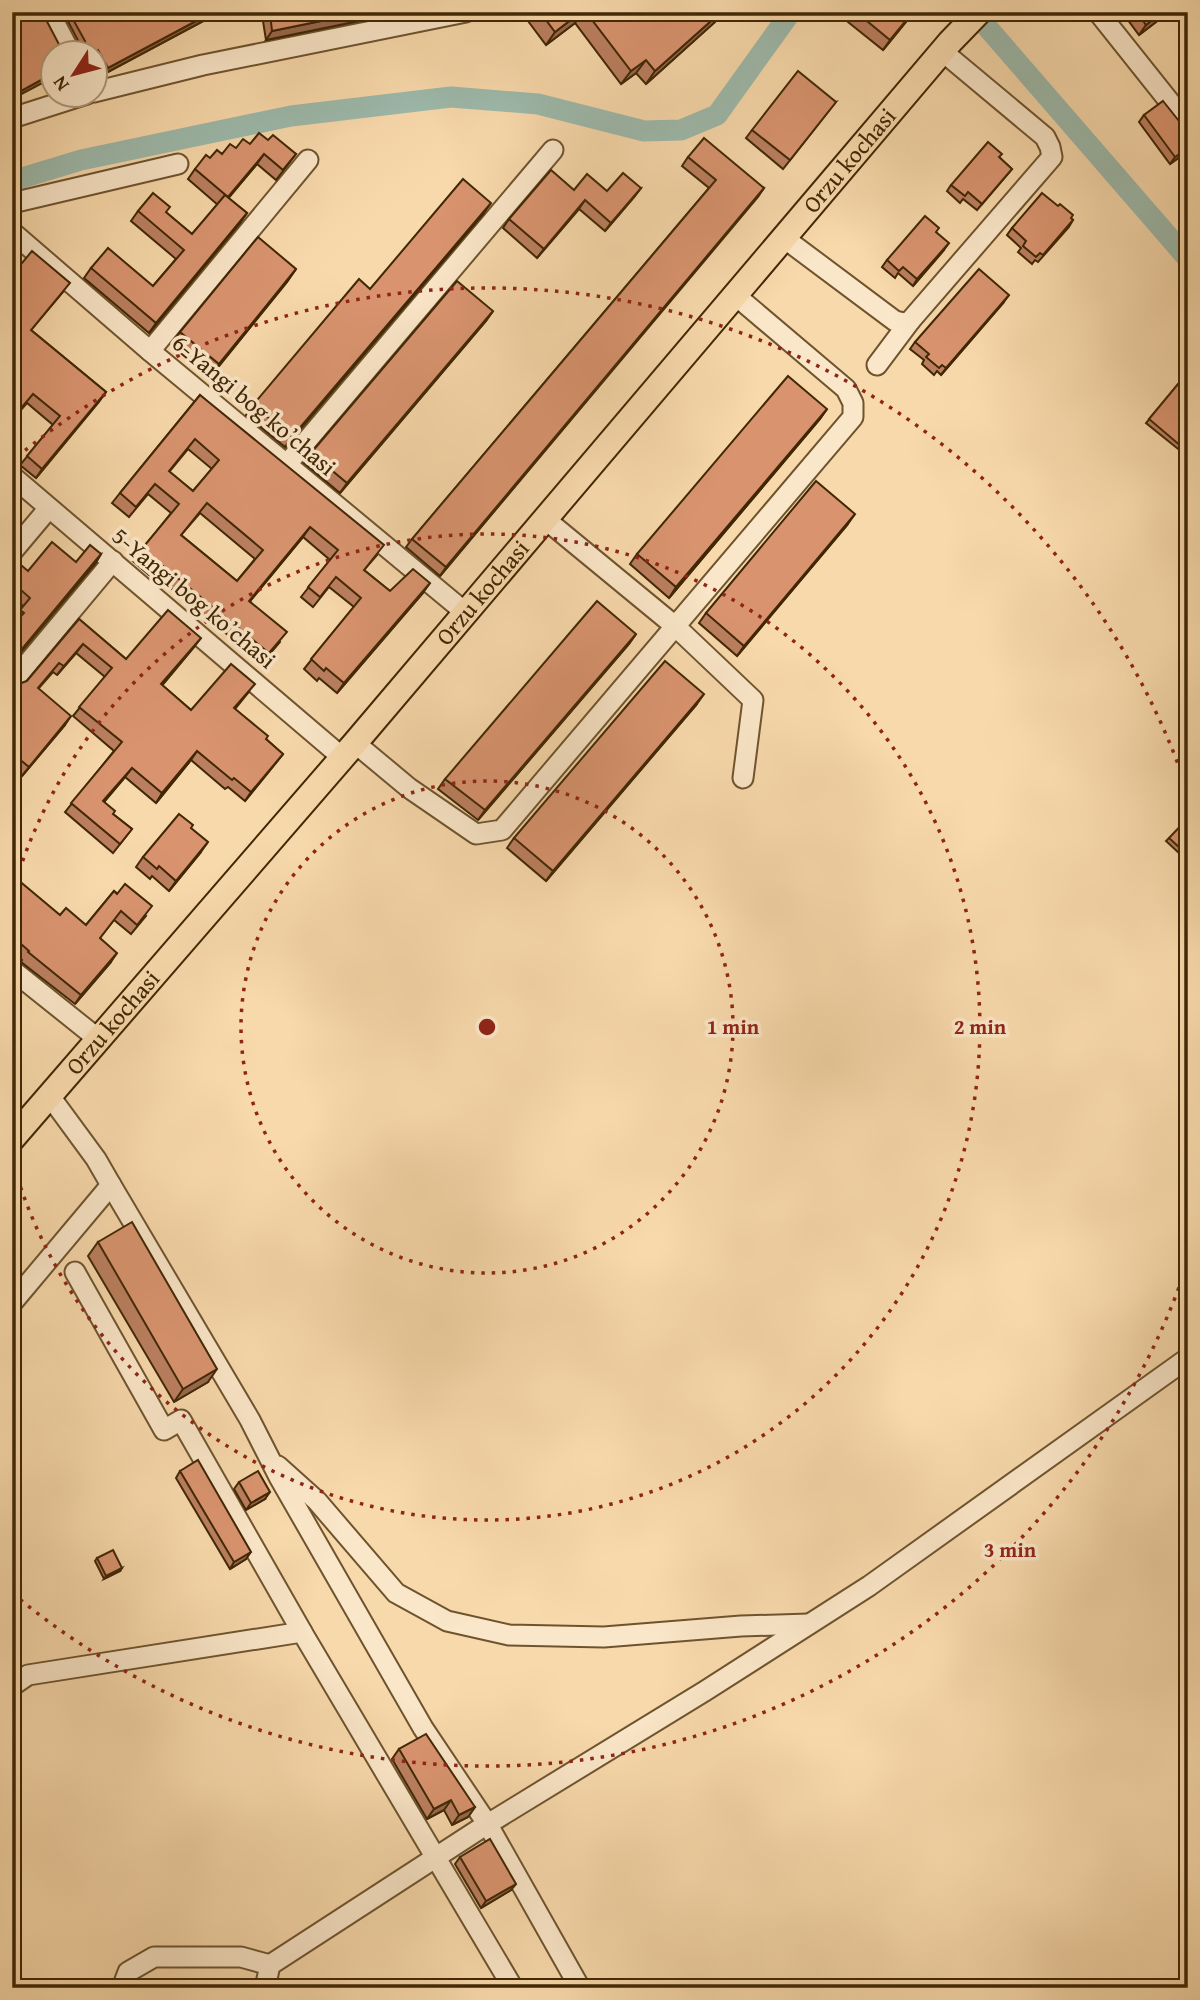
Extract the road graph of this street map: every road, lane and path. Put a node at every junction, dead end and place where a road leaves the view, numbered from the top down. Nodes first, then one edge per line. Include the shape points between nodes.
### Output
1 (48, 12) edge
2 (466, 12) edge
3 (979, 12) edge
4 (1098, 12) edge
5 (62, 38) edge
6 (946, 46) junction
7 (108, 89) edge
8 (43, 108) edge
9 (12, 118) edge
10 (1188, 125) edge
11 (553, 150) dead end
12 (308, 160) dead end
13 (178, 164) dead end
14 (12, 203) edge
15 (12, 232) edge
16 (784, 238) junction
17 (735, 295) junction
18 (910, 321) junction
19 (150, 351) junction
20 (877, 365) dead end
21 (287, 464) junction
22 (12, 476) edge
23 (49, 508) junction
24 (545, 519) junction
25 (12, 552) edge
26 (113, 561) junction
27 (466, 613) junction
28 (675, 626) junction
29 (12, 681) edge
30 (349, 750) junction
31 (743, 778) dead end
32 (12, 971) edge
33 (97, 1038) junction
34 (49, 1095) junction
35 (12, 1139) edge
36 (111, 1185) junction
37 (75, 1272) dead end
38 (12, 1303) edge
39 (1188, 1358) edge
40 (269, 1457) junction
41 (810, 1623) junction
42 (302, 1632) junction
43 (12, 1686) edge
44 (488, 1825) junction
45 (434, 1859) junction
46 (270, 1965) junction
47 (122, 1988) edge
48 (265, 1988) edge
49 (513, 1988) edge
50 (580, 1988) edge

1 - 5 street
2 - 7 street
3 - 6 main road, Orzu kochasi
4 - 10 street
6 - 16 main road, Orzu kochasi
6 - 18 street via 1045,137 1052,157
8 - 9 street
11 - 21 street
12 - 19 street
13 - 14 street
15 - 19 street, 6-Yangi bog koʼchasi
16 - 17 main road, Orzu kochasi
16 - 18 street via 895,321
17 - 24 main road, Orzu kochasi
17 - 28 street, 5-Yangi bog koʼchasi via 846,389 853,417
18 - 20 street
19 - 21 street, 6-Yangi bog koʼchasi
21 - 27 street, 6-Yangi bog koʼchasi
22 - 23 street, 5-Yangi bog koʼchasi
23 - 25 street
23 - 26 street, 5-Yangi bog koʼchasi
24 - 27 main road, Orzu kochasi
24 - 28 street
26 - 29 street
26 - 30 street, 5-Yangi bog koʼchasi
27 - 30 main road, Orzu kochasi
28 - 30 street, 5-Yangi bog koʼchasi via 502,830 477,834
28 - 31 street via 753,699
30 - 33 main road, Orzu kochasi
32 - 33 street
33 - 34 main road, Orzu kochasi
34 - 35 main road, Orzu kochasi
34 - 36 street
36 - 38 street
36 - 40 street
37 - 42 street via 164,1430 181,1420
39 - 41 street via 869,1586
40 - 41 street via 317,1501 396,1594 447,1621 509,1634 604,1637
40 - 44 street via 423,1728
41 - 44 street
42 - 43 street via 28,1675
42 - 45 street
44 - 45 street
44 - 50 street
45 - 46 street
45 - 49 street
46 - 47 street via 241,1957 154,1957 128,1972
46 - 48 street

